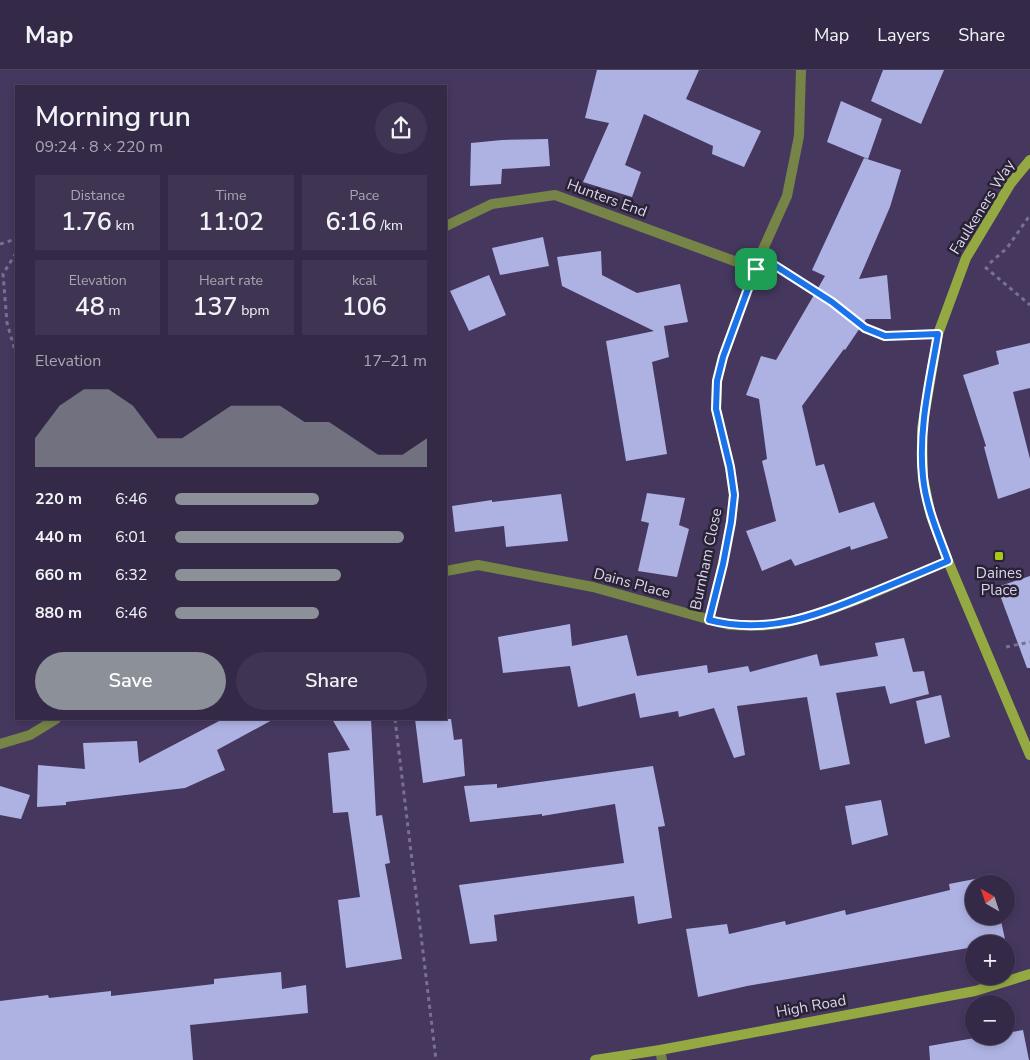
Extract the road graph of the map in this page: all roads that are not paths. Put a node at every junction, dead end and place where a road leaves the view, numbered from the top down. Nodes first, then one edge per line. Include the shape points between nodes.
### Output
1 (801, 70) edge
2 (1030, 160) edge
3 (447, 226) edge
4 (756, 269) junction
5 (948, 561) junction
6 (447, 570) edge
7 (709, 620) junction
8 (54, 720) edge
9 (0, 744) edge
10 (1030, 754) edge
11 (1030, 974) edge
12 (661, 1055) edge
13 (595, 1060) edge

1 - 4 street, Burnham Close via 799,136 787,196
2 - 5 street, Faulkeners Way via 1011,183 966,258 938,334 922,429 923,478 931,516
3 - 4 street, Hunters End via 492,204 555,194
4 - 7 street, Burnham Close via 717,381 716,409 734,495 723,564
5 - 7 street, Dains Place via 825,612 785,623 748,626
5 - 10 street, Faulkeners Way
6 - 7 street, Dains Place via 488,566 593,586
8 - 9 street via 30,735
11 - 12 street, High Road via 975,992
12 - 13 street, High Road

